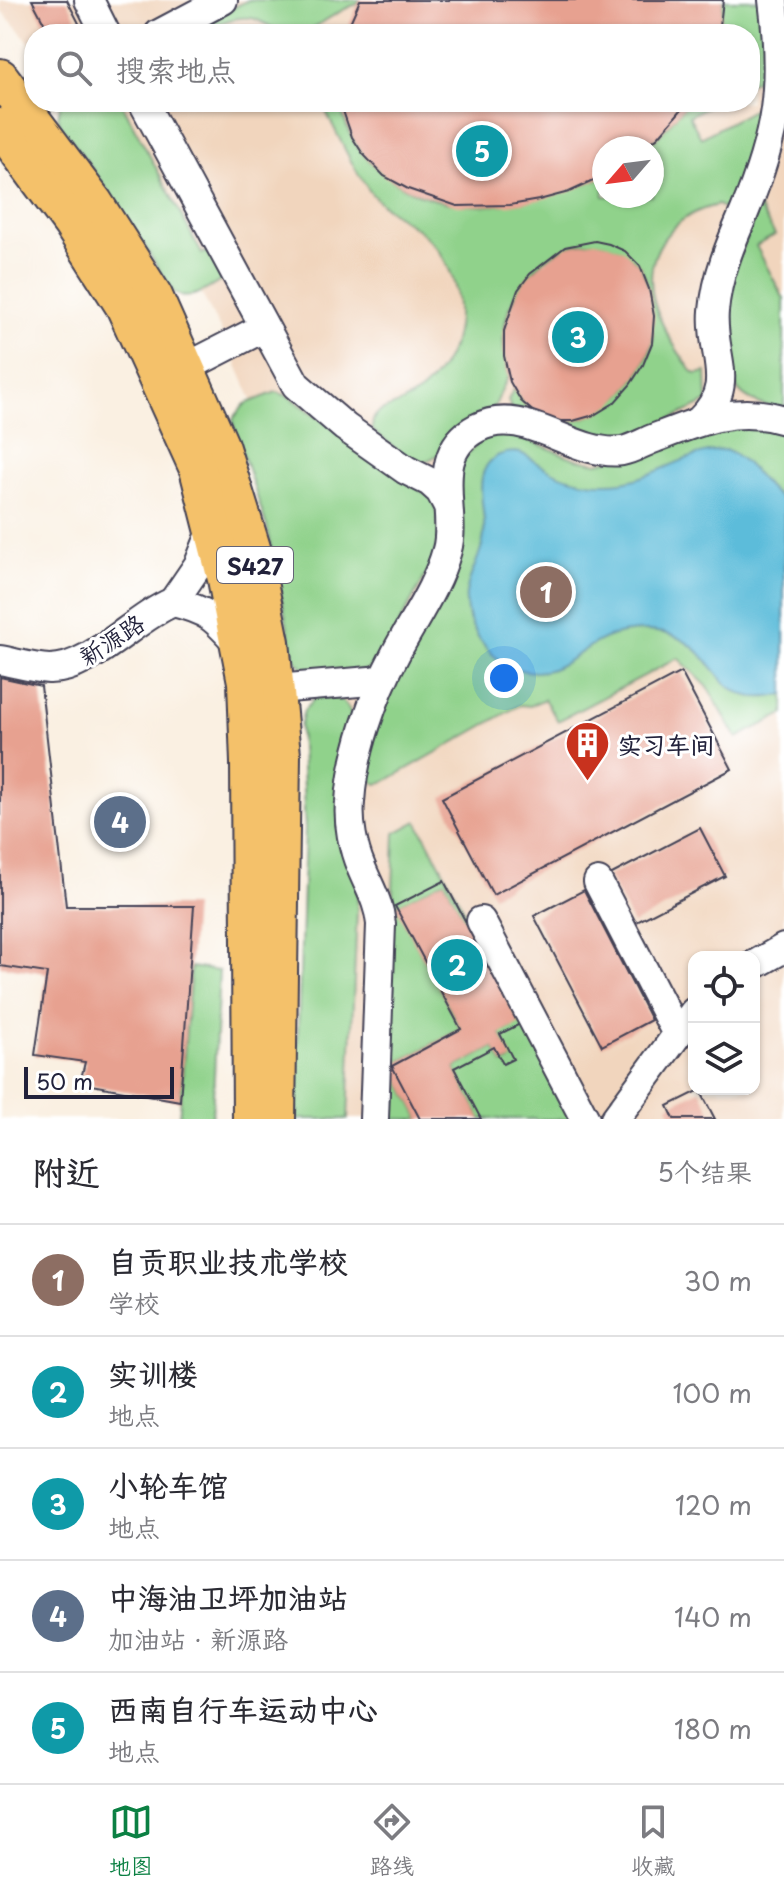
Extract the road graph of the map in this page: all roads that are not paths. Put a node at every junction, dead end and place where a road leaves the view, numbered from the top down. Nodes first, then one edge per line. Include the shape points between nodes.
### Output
1 (89, 0) edge
2 (223, 0) edge
3 (773, 0) edge
4 (101, 24) edge
5 (178, 24) edge
6 (0, 77) edge
7 (19, 111) edge
8 (148, 112) edge
9 (263, 328) junction
10 (187, 367) junction
11 (721, 389) junction
12 (747, 414) junction
13 (700, 420) junction
14 (784, 420) edge
15 (454, 454) junction
16 (406, 470) junction
17 (447, 504) junction
18 (213, 529) junction
19 (173, 602) junction
20 (239, 645) junction
21 (0, 660) edge
22 (382, 680) junction
23 (276, 689) junction
24 (598, 882) dead end
25 (481, 921) dead end
26 (784, 948) edge
27 (760, 962) edge
28 (686, 1023) edge
29 (251, 1119) edge
30 (277, 1119) edge
31 (374, 1119) edge
32 (585, 1119) edge
33 (615, 1119) edge

1 - 4 street
2 - 5 street
3 - 11 street via 781,50 780,108 722,265 714,313
6 - 7 main road, S427
7 - 10 main road, S427 via 94,202 154,296
7 - 18 main road, S427 via 71,223 124,306 198,469
8 - 9 street
9 - 10 street
9 - 16 street via 307,396
10 - 23 main road, S427 via 220,445 252,548
11 - 12 street
11 - 13 street
12 - 13 street
12 - 14 street
13 - 15 street via 627,450 607,452 510,421 490,422 462,439
15 - 16 street via 431,471
15 - 17 street via 447,471
16 - 17 street via 430,482
17 - 22 street via 449,546 443,564
18 - 19 street via 199,564
18 - 20 main road, S427
19 - 20 street via 200,609
19 - 21 street, 新源路 via 68,666 49,669
20 - 29 main road, S427 via 249,763
22 - 23 street
22 - 31 street via 370,709 350,802 353,839 381,924
23 - 30 main road, S427 via 282,755
24 - 28 street
25 - 32 street
26 - 27 street
28 - 33 street

